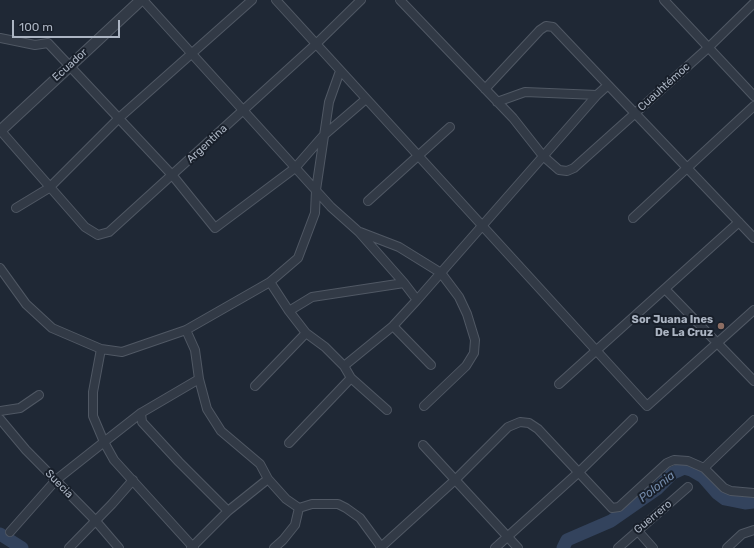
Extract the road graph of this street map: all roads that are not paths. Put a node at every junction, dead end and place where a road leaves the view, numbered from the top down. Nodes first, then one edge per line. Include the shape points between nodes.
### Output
1 (142, 0) edge
2 (252, 0) edge
3 (276, 0) edge
4 (361, 0) edge
5 (400, 0) edge
6 (664, 0) edge
7 (754, 3) edge
8 (0, 38) edge
9 (316, 44) junction
10 (709, 47) junction
11 (192, 53) junction
12 (71, 66) junction
13 (340, 71) junction
14 (608, 85) junction
15 (485, 89) junction
16 (597, 95) junction
17 (754, 96) edge
18 (366, 100) junction
19 (497, 102) junction
20 (754, 106) edge
21 (243, 111) junction
22 (636, 112) junction
23 (119, 118) junction
24 (450, 127) dead end
25 (0, 130) edge
26 (324, 136) junction
27 (418, 156) junction
28 (544, 156) junction
29 (295, 168) junction
30 (687, 168) junction
31 (173, 176) junction
32 (49, 188) junction
33 (316, 190) junction
34 (368, 201) dead end
35 (16, 208) dead end
36 (633, 218) dead end
37 (739, 222) junction
38 (482, 227) junction
39 (360, 232) junction
40 (754, 238) edge
41 (0, 268) edge
42 (440, 273) junction
43 (270, 282) junction
44 (404, 283) junction
45 (665, 289) junction
46 (417, 300) junction
47 (754, 310) edge
48 (289, 312) junction
49 (393, 326) junction
50 (186, 330) junction
51 (306, 333) junction
52 (718, 344) junction
53 (101, 349) junction
54 (596, 351) junction
55 (431, 365) dead end
56 (344, 366) junction
57 (351, 378) junction
58 (199, 379) junction
59 (754, 381) edge
60 (559, 384) dead end
61 (255, 386) dead end
62 (39, 395) dead end
63 (424, 406) dead end
64 (387, 410) dead end
65 (0, 411) edge
66 (141, 413) junction
67 (0, 419) edge
68 (633, 419) dead end
69 (754, 420) edge
70 (104, 442) junction
71 (289, 443) dead end
72 (423, 445) dead end
73 (704, 468) junction
74 (579, 472) junction
75 (268, 479) junction
76 (56, 480) junction
77 (133, 480) junction
78 (455, 480) junction
79 (688, 487) dead end
80 (754, 493) edge
81 (299, 508) junction
82 (228, 511) junction
83 (95, 520) junction
84 (637, 530) junction
85 (754, 530) edge
86 (10, 532) dead end
87 (507, 537) junction
88 (192, 547) edge
89 (69, 548) edge
90 (119, 548) edge
91 (274, 548) edge
92 (381, 548) edge
93 (495, 548) edge
94 (518, 548) edge
95 (618, 548) edge
96 (653, 548) edge
97 (727, 548) edge

1 - 11 street
1 - 12 street, Ecuador
2 - 11 street
3 - 9 street
4 - 9 street, Argentina
5 - 15 street
6 - 10 street
7 - 10 street, Cuauhtémoc
8 - 12 street via 35,45 48,43
9 - 13 street
9 - 21 street, Argentina
10 - 17 street
10 - 22 street, Cuauhtémoc
11 - 21 street
11 - 23 street
12 - 23 street
12 - 25 street, Ecuador
13 - 18 street
13 - 26 street via 329,102
14 - 15 street, Cuauhtémoc via 554,27 546,26
14 - 16 street
14 - 22 street, Cuauhtémoc
15 - 19 street
16 - 19 street via 525,92
16 - 28 street
18 - 26 street
18 - 27 street
19 - 28 street
20 - 30 street
21 - 29 street
21 - 31 street, Argentina
22 - 28 street via 574,168 567,171 559,170
22 - 30 street
23 - 31 street
23 - 32 street
24 - 27 street
25 - 32 street, Argentina
26 - 29 street
26 - 33 street
27 - 34 street
27 - 38 street
28 - 38 street
29 - 31 street via 215,228
29 - 33 street
30 - 36 street
30 - 37 street
31 - 32 street, Argentina via 109,232 98,235 85,228
32 - 35 street
33 - 39 street
33 - 43 street via 315,213 298,258
37 - 40 street
37 - 45 street
38 - 42 street
38 - 54 street
39 - 42 street via 399,247
39 - 44 street
41 - 53 street via 26,304 52,328
42 - 46 street
42 - 63 street via 459,297 467,314 475,340 474,353 466,366
43 - 48 street
43 - 50 street
44 - 46 street
44 - 48 street via 312,297
45 - 52 street
45 - 54 street
46 - 49 street
47 - 52 street
48 - 51 street
49 - 55 street
49 - 56 street
50 - 53 street via 122,352
50 - 58 street via 195,350
51 - 56 street
51 - 61 street
52 - 54 street via 647,406
52 - 59 street
53 - 70 street via 93,392 93,416
54 - 60 street
56 - 57 street
57 - 64 street
57 - 71 street
58 - 66 street
58 - 75 street via 207,409 221,431 260,464
62 - 65 street via 20,408
66 - 70 street
66 - 82 street via 142,422
67 - 76 street, Suecia
68 - 74 street
69 - 73 street
70 - 76 street
70 - 77 street via 114,460
72 - 78 street
73 - 74 street via 688,460 667,463 615,508 612,508
73 - 80 street via 724,488
74 - 78 street via 538,429 529,423 520,422 508,427
74 - 87 street
75 - 81 street
75 - 82 street
76 - 83 street, Suecia
76 - 86 street
77 - 83 street
77 - 88 street
78 - 87 street
78 - 92 street
79 - 84 street, Guerrero
81 - 91 street via 294,525
81 - 92 street via 312,504 338,504 360,518
82 - 88 street
83 - 89 street
83 - 90 street, Suecia
84 - 95 street, Guerrero
84 - 96 street
85 - 97 street via 742,534
87 - 93 street
87 - 94 street

